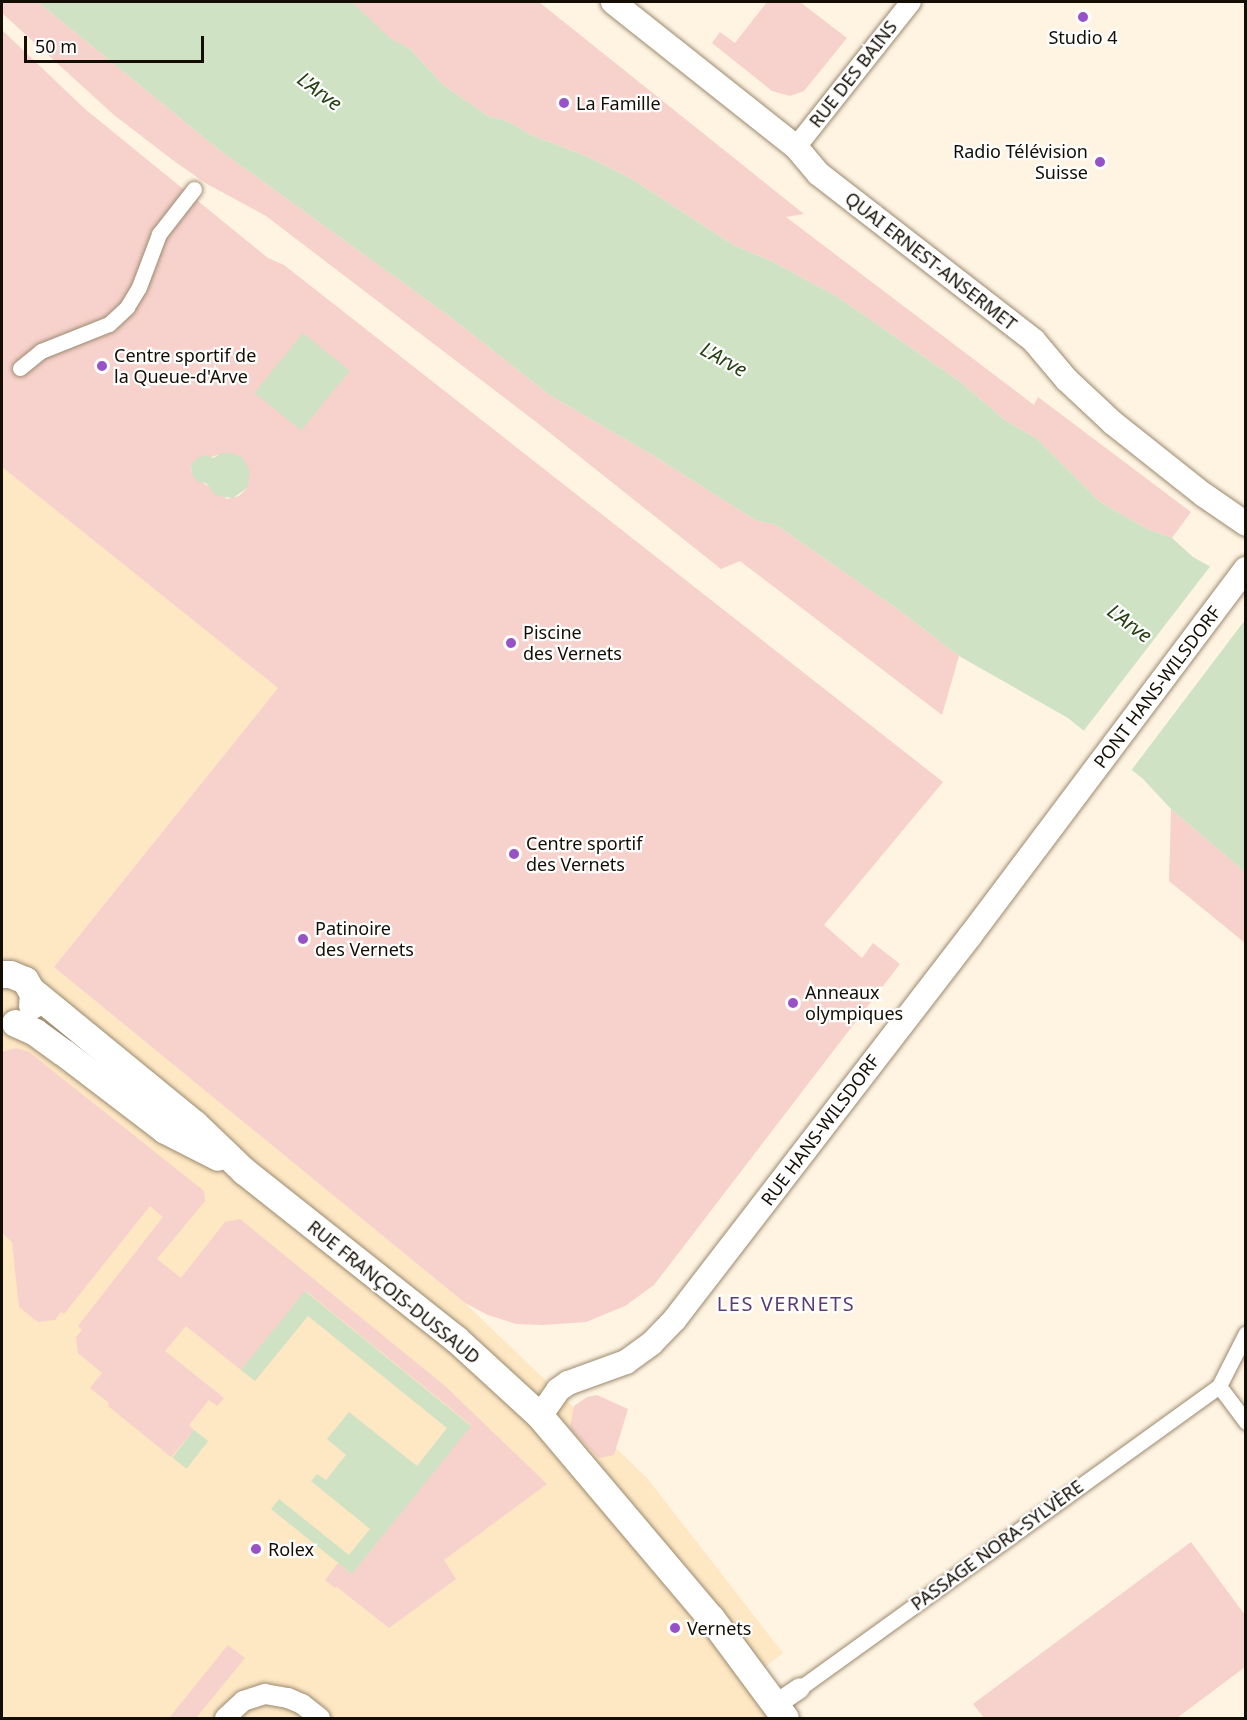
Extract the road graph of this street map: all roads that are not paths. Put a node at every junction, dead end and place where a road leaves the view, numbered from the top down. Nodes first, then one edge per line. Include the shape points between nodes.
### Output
1 (613, 2) edge
2 (911, 2) edge
3 (796, 147) junction
4 (194, 189) dead end
5 (20, 368) dead end
6 (1245, 524) edge
7 (1245, 568) edge
8 (1068, 805) joint
9 (4, 971) edge
10 (31, 990) junction
11 (8, 1023) edge
12 (244, 1171) junction
13 (1245, 1333) edge
14 (1219, 1386) junction
15 (540, 1416) junction
16 (1245, 1422) edge
17 (800, 1688) joint
18 (780, 1712) edge
19 (225, 1719) edge
20 (320, 1719) edge

1 - 3 street, QUAI ERNEST-ANSERMET
2 - 3 street, RUE DES BAINS
3 - 6 street, QUAI ERNEST-ANSERMET via 819,174 1034,341 1067,380 1113,423
4 - 5 street via 159,234 127,308 109,324 41,351
7 - 8 street, PONT HANS-WILSDORF
8 - 15 street, RUE HANS-WILSDORF via 675,1319 626,1362 558,1390
9 - 10 main road, RUE FRANÇOIS-DUSSAUD via 25,980
10 - 11 main road, RUE FRANÇOIS-DUSSAUD via 30,1011
10 - 12 main road, RUE FRANÇOIS-DUSSAUD via 195,1124
11 - 12 main road, RUE FRANÇOIS-DUSSAUD via 35,1032 165,1130
12 - 15 main road, RUE FRANÇOIS-DUSSAUD via 456,1340
13 - 14 street, PASSAGE NORA-SYLVÈRE
14 - 16 street
14 - 17 street, PASSAGE NORA-SYLVÈRE
15 - 18 main road, RUE FRANÇOIS-DUSSAUD via 711,1618
17 - 18 street, PASSAGE NORA-SYLVÈRE
19 - 20 street via 243,1701 265,1694 302,1704

